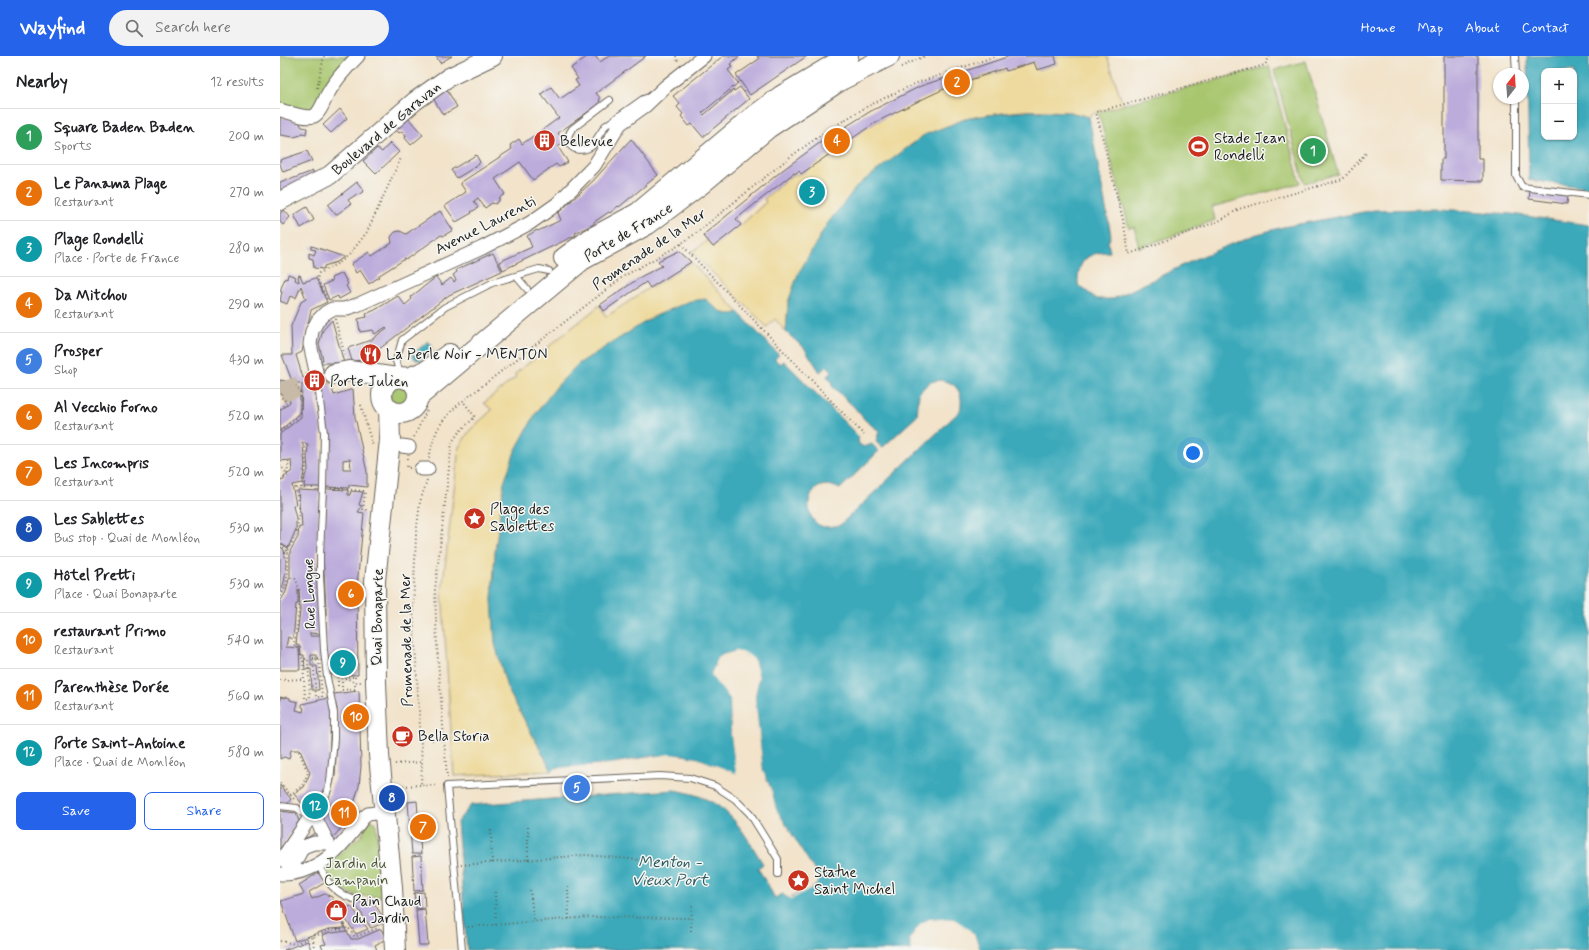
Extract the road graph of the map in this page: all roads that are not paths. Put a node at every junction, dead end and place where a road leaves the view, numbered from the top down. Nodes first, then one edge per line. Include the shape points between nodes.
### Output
1 (358, 56) edge
2 (493, 56) edge
3 (704, 56) edge
4 (848, 56) edge
5 (889, 56) edge
6 (1516, 56) edge
7 (1516, 68) edge
8 (656, 95) junction
9 (610, 100) dead end
10 (1516, 104) edge
11 (280, 110) edge
12 (1589, 195) edge
13 (280, 202) edge
14 (522, 282) junction
15 (330, 377) junction
16 (400, 392) junction
17 (323, 799) dead end
18 (280, 806) edge
19 (376, 813) dead end
20 (280, 856) edge
21 (318, 864) junction
22 (280, 874) edge
23 (778, 874) dead end
24 (353, 899) dead end
25 (395, 950) edge
26 (462, 950) edge

1 - 11 street via 340,76 316,114 306,116
2 - 13 street, Boulevard de Garavan via 449,77 415,101 330,175
3 - 8 street, Avenue Laurenti
4 - 14 main road, Porte de France via 781,96 754,116 638,213 590,239 548,271
5 - 16 main road, Porte de France via 841,80 768,128 700,185 648,224 582,260
6 - 7 lane
8 - 9 lane via 644,99 612,120 589,149 572,148 569,145 568,134
8 - 15 street, Avenue Laurenti via 620,124 594,166 557,204 530,223 357,306 337,312 324,312 312,331 310,344
10 - 12 lane via 1516,176 1522,186
14 - 16 main road, Porte de France via 489,322
14 - 16 lane via 492,283 445,307 402,340 396,361
15 - 16 main road, Porte de France via 369,374
15 - 17 lane, Rue Longue via 324,433 320,575 324,650 334,713 334,739 330,782
16 - 25 main road, Quai Bonaparte via 375,580 379,755 392,797
18 - 20 lane via 297,808 309,814
19 - 21 street via 363,818 335,853
21 - 22 street via 294,874
21 - 24 lane via 326,880 344,896
23 - 26 lane via 778,859 750,814 735,799 716,786 690,778 660,776 447,786

